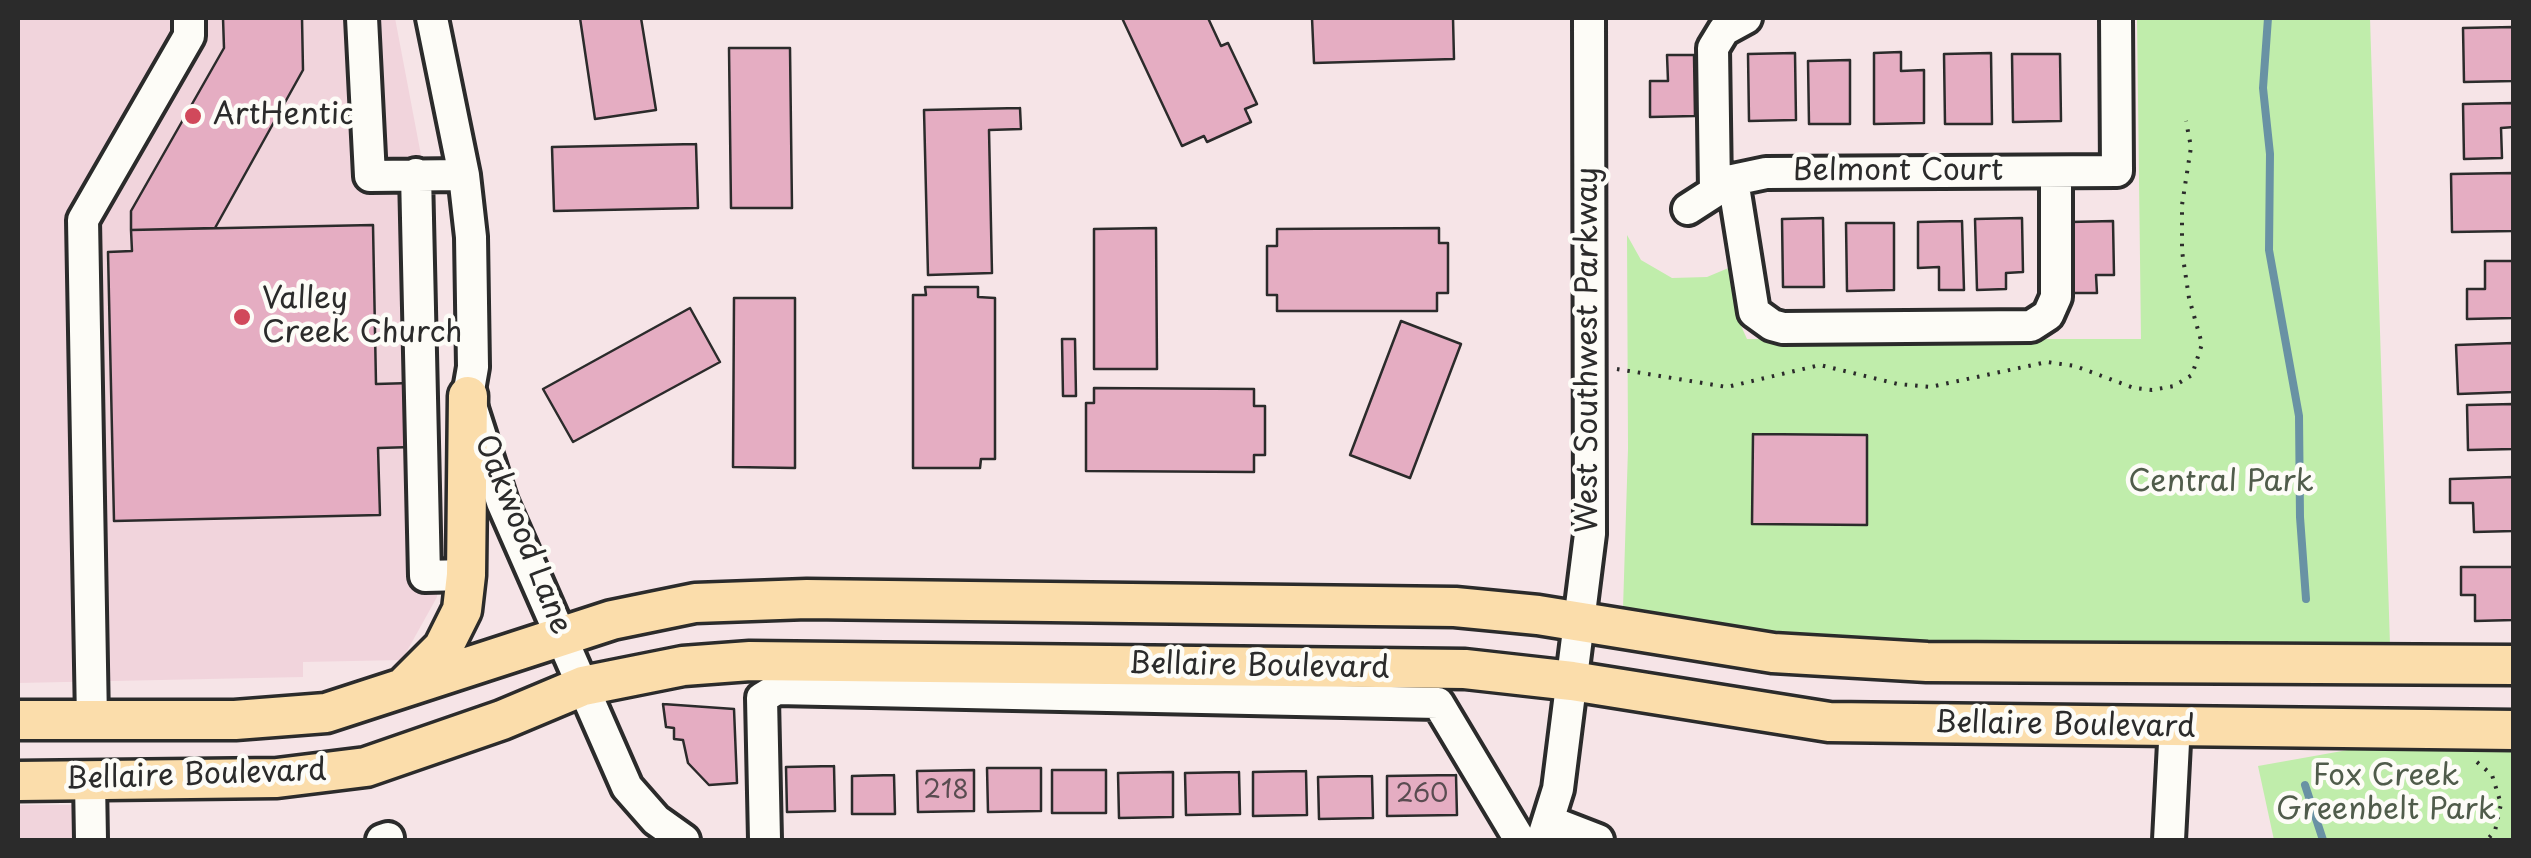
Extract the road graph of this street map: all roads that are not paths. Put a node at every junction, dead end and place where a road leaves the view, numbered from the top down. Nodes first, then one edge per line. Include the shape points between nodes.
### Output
1 (189, 18) edge
2 (362, 18) edge
3 (432, 18) edge
4 (1588, 18) edge
5 (1746, 18) edge
6 (2116, 18) edge
7 (2056, 172) junction
8 (416, 174) junction
9 (464, 175) junction
10 (1724, 185) junction
11 (1688, 209) dead end
12 (417, 264) junction
13 (470, 264) junction
14 (468, 396) junction
15 (466, 575) junction
16 (1580, 622) junction
17 (562, 634) junction
18 (2514, 665) edge
19 (1572, 681) junction
20 (583, 686) junction
21 (401, 690) junction
22 (18, 720) edge
23 (92, 720) junction
24 (2514, 730) edge
25 (2174, 743) dead end
26 (18, 781) edge
27 (90, 781) junction
28 (1546, 831) edge
29 (92, 840) edge
30 (684, 840) edge
31 (765, 840) edge
32 (1520, 840) edge
33 (1598, 840) edge
34 (2169, 840) edge

1 - 23 street via 189,36 83,220
2 - 8 street via 370,176
3 - 9 street, Oakwood Lane
4 - 16 street, West Southwest Parkway via 1591,505
5 - 10 street via 1724,30 1713,48
6 - 7 street, Belmont Court via 2117,171
7 - 10 street, Belmont Court via 1766,172
7 - 10 street via 2056,298 2048,315 2031,326 1772,325 1754,312
8 - 9 street
8 - 12 street
9 - 13 street, Oakwood Lane
10 - 11 street, Belmont Court
12 - 13 street
12 - 15 street via 425,576
13 - 14 street, Oakwood Lane
14 - 15 main road
14 - 17 street, Oakwood Lane via 502,502
15 - 21 main road via 453,632
16 - 17 main road, Bellaire Boulevard via 1400,605 807,599 695,603
16 - 18 main road, Bellaire Boulevard via 1850,659
16 - 19 street, West Southwest Parkway
17 - 20 street, Oakwood Lane
17 - 21 main road, Bellaire Boulevard
19 - 20 main road, Bellaire Boulevard via 1465,669 791,661 682,666
19 - 24 main road, Bellaire Boulevard via 1829,722
19 - 28 street
20 - 27 main road, Bellaire Boulevard via 366,767 277,778
20 - 30 street, Oakwood Lane via 627,787
21 - 23 main road, Bellaire Boulevard via 326,713 279,719
22 - 23 main road, Bellaire Boulevard
23 - 27 main road
25 - 34 street
26 - 27 main road, Bellaire Boulevard
27 - 29 street
28 - 33 street
31 - 32 street via 762,698 777,689 1438,704

